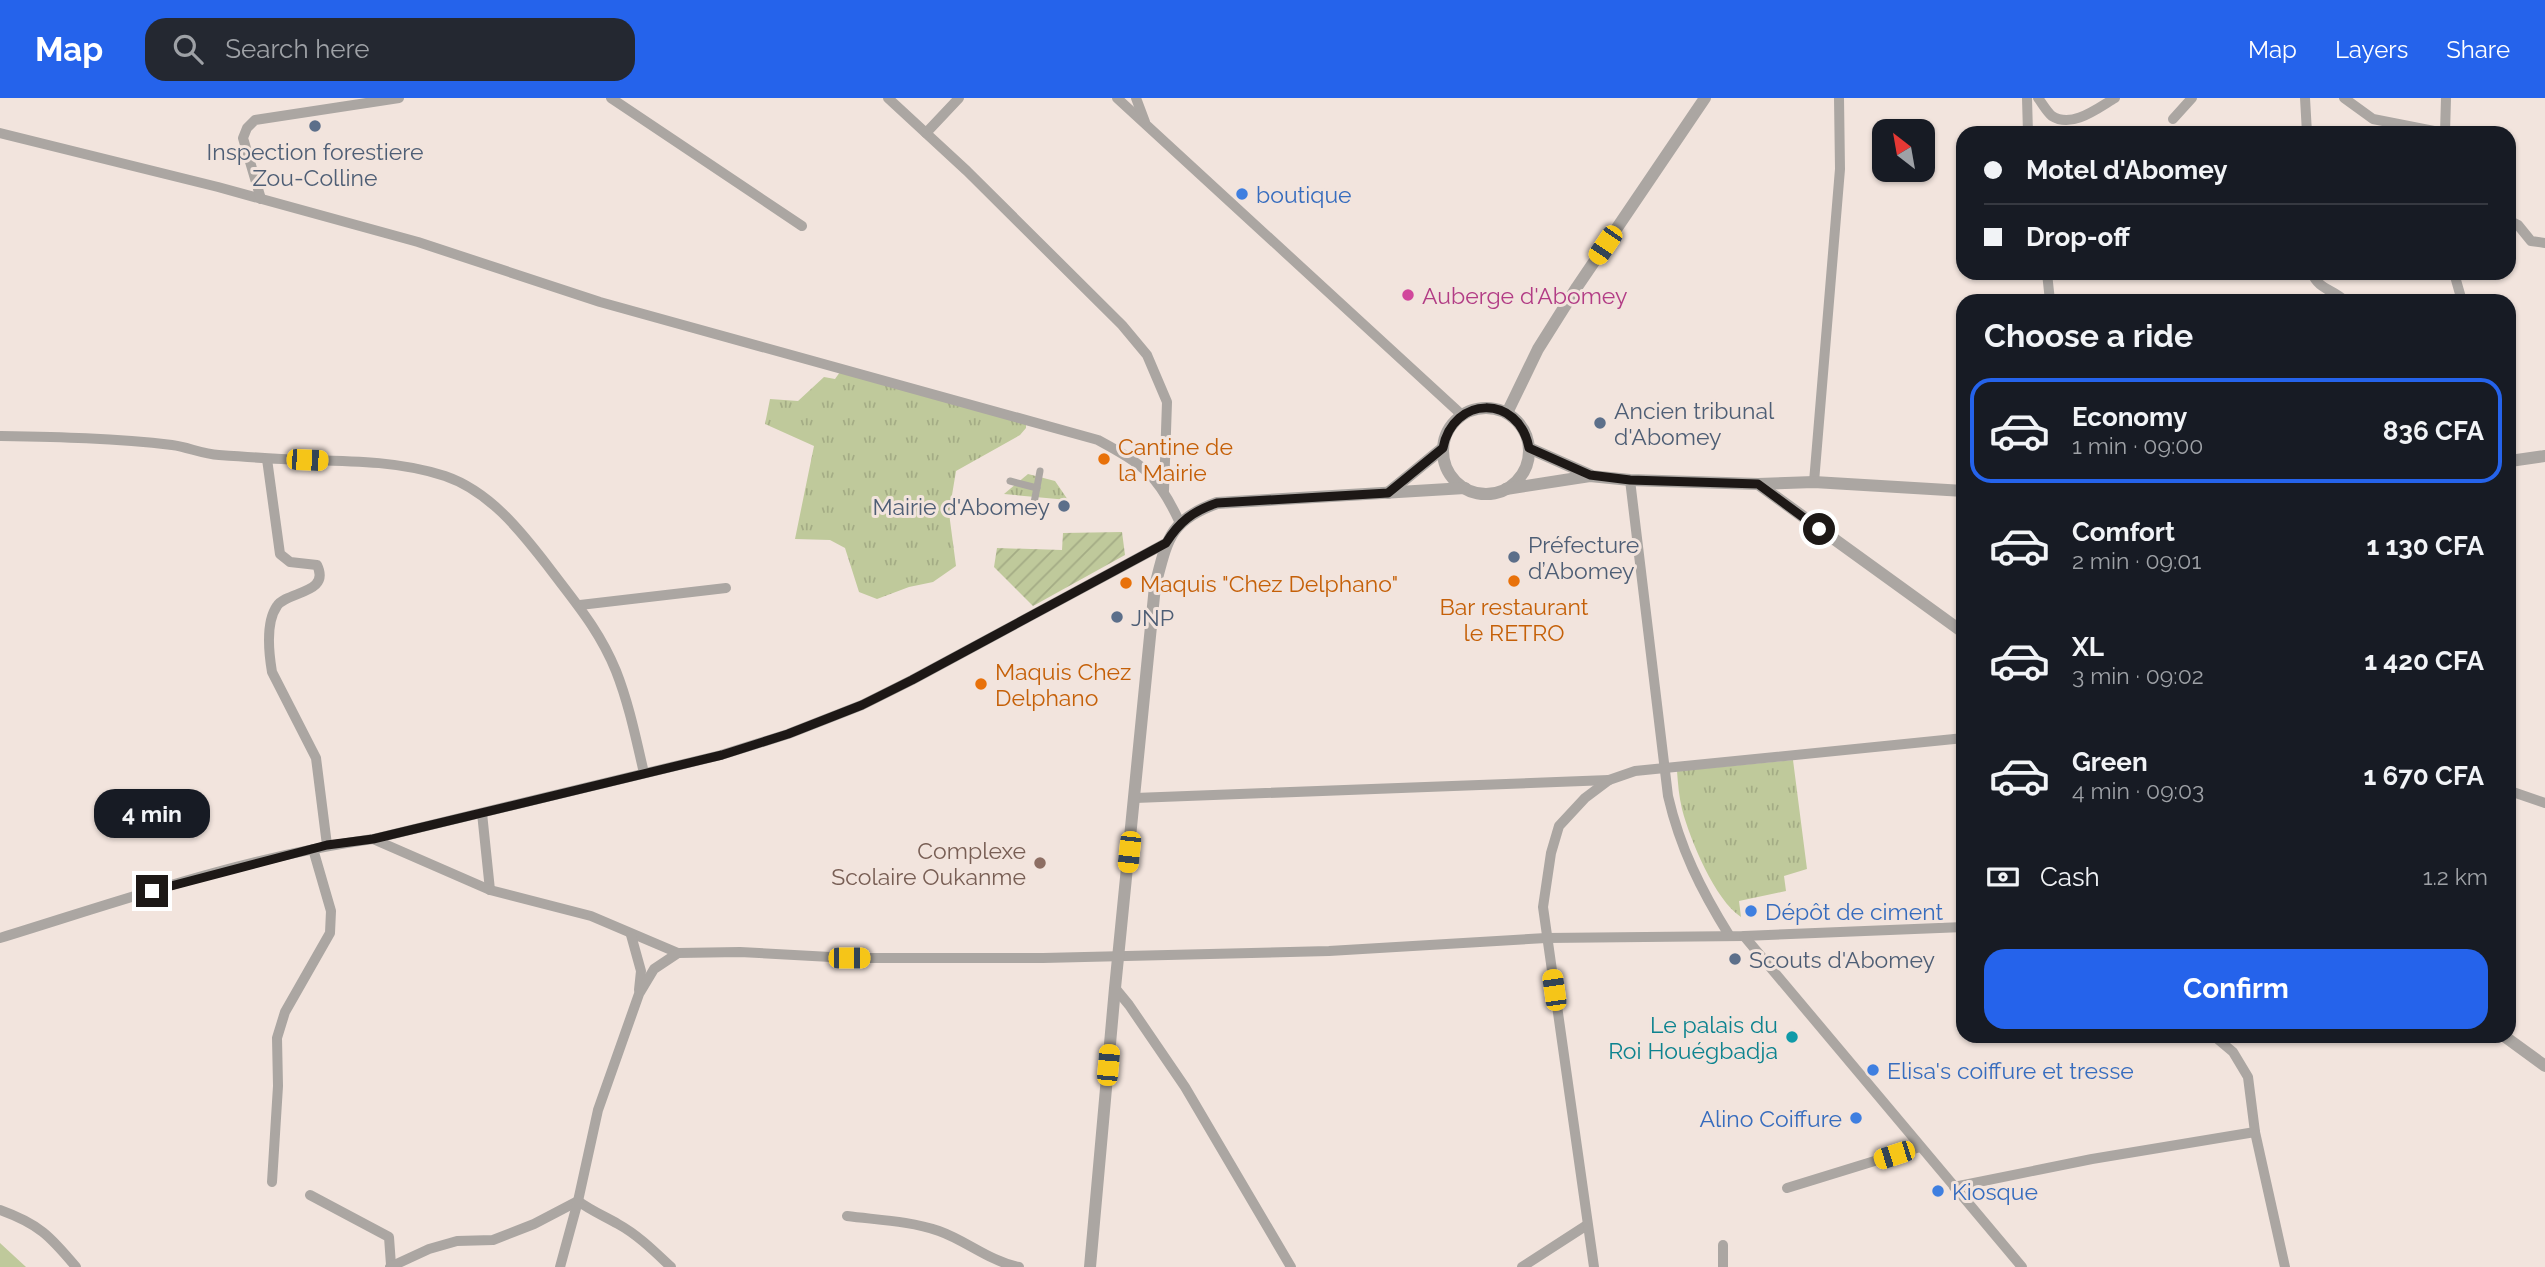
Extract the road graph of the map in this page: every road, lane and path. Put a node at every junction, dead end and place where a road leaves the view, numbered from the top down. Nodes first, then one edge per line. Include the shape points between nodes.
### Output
1 (399, 98) edge
2 (611, 98) edge
3 (888, 98) edge
4 (959, 98) edge
5 (1117, 98) edge
6 (1136, 98) edge
7 (1705, 98) edge
8 (1839, 98) edge
9 (2027, 98) edge
10 (2038, 98) edge
11 (2115, 98) edge
12 (2192, 98) edge
13 (2305, 98) edge
14 (2344, 98) edge
15 (2446, 98) edge
16 (2173, 119) dead end
17 (1146, 126) junction
18 (2028, 126) edge
19 (2307, 126) edge
20 (2406, 126) edge
21 (2445, 126) edge
22 (0, 133) edge
23 (926, 133) junction
24 (261, 199) junction
25 (2516, 224) edge
26 (802, 226) dead end
27 (2545, 243) edge
28 (2317, 280) edge
29 (2335, 294) edge
30 (1507, 413) junction
31 (1462, 415) junction
32 (0, 436) edge
33 (1443, 448) junction
34 (1529, 448) junction
35 (2545, 456) edge
36 (267, 459) junction
37 (2516, 460) edge
38 (1040, 471) dead end
39 (1590, 475) junction
40 (1630, 480) junction
41 (1010, 481) dead end
42 (1814, 482) junction
43 (1758, 484) junction
44 (1037, 488) junction
45 (1465, 488) junction
46 (1506, 489) junction
47 (1164, 490) junction
48 (1956, 491) edge
49 (1388, 493) junction
50 (1034, 503) dead end
51 (1180, 523) junction
52 (1166, 543) junction
53 (726, 588) dead end
54 (580, 604) junction
55 (1956, 627) edge
56 (1956, 739) edge
57 (1663, 767) junction
58 (644, 773) junction
59 (1609, 780) junction
60 (2516, 793) edge
61 (1135, 798) junction
62 (2545, 803) edge
63 (482, 813) junction
64 (373, 839) junction
65 (327, 845) junction
66 (313, 849) junction
67 (490, 890) junction
68 (1956, 927) edge
69 (631, 935) junction
70 (1729, 935) junction
71 (1744, 936) junction
72 (0, 937) edge
73 (1546, 939) junction
74 (678, 953) junction
75 (1119, 956) junction
76 (1115, 988) junction
77 (639, 994) junction
78 (2222, 1043) edge
79 (2514, 1043) edge
80 (2545, 1066) edge
81 (2255, 1132) junction
82 (1920, 1147) junction
83 (272, 1182) dead end
84 (1954, 1187) junction
85 (1787, 1188) dead end
86 (310, 1195) dead end
87 (578, 1201) junction
88 (0, 1210) edge
89 (847, 1216) dead end
90 (1587, 1225) junction
91 (1723, 1245) dead end
92 (390, 1266) edge
93 (76, 1267) edge
94 (560, 1267) edge
95 (671, 1267) edge
96 (1019, 1267) edge
97 (1090, 1267) edge
98 (1291, 1267) edge
99 (1522, 1267) edge
100 (1594, 1267) edge
101 (1723, 1267) edge
102 (2022, 1267) edge
103 (2285, 1267) edge

1 - 24 street via 255,120 243,138
2 - 26 street
3 - 23 street
4 - 23 street
5 - 17 street
6 - 17 street
7 - 30 street via 1538,349
8 - 42 street via 1840,169
9 - 18 street
10 - 11 street via 2050,114 2067,120 2080,118
12 - 16 street
13 - 19 street
14 - 20 street via 2373,120
15 - 21 street
17 - 31 street
22 - 24 street
23 - 47 street via 1147,355 1167,402
24 - 47 street via 418,242 600,302 1098,440 1126,455
25 - 27 street via 2531,241
28 - 29 street
30 - 31 street via 1489,408
30 - 34 street via 1522,427
31 - 33 street via 1449,430
32 - 36 street via 174,445 203,454
33 - 45 street via 1451,475
33 - 49 street
34 - 39 street
34 - 46 street via 1526,467
35 - 37 street
36 - 54 street via 373,462 448,477 505,514
36 - 65 street via 279,554 290,562 317,565 320,570 315,586 277,606 270,657 272,673 316,758
38 - 44 street
39 - 40 street
39 - 46 street
40 - 43 street
40 - 57 street
41 - 44 street
42 - 43 street
42 - 48 street
43 - 55 street
44 - 50 street
45 - 46 street via 1485,494
45 - 49 street
47 - 51 street
49 - 51 street via 1217,503
51 - 52 street
52 - 58 street via 862,705 722,755
52 - 61 street via 1155,586
53 - 54 street
54 - 58 street via 616,672
56 - 57 street
57 - 59 street
57 - 70 street via 1676,832 1703,893
58 - 63 street
59 - 61 street
59 - 73 street via 1559,826 1542,907
60 - 62 street
61 - 75 street
63 - 64 street
63 - 67 street
64 - 65 street
64 - 67 street
65 - 66 street
66 - 72 street
66 - 83 street via 331,911 330,933 285,1012 277,1038
67 - 69 street via 591,916
68 - 71 street
69 - 74 street
69 - 77 street via 641,971
70 - 71 street
70 - 73 street
71 - 82 street
73 - 75 street
73 - 90 street
74 - 75 street via 849,958
74 - 77 street via 654,969
75 - 76 street
76 - 97 street
76 - 98 street via 1185,1087
77 - 87 street via 598,1110
78 - 81 street via 2248,1077
79 - 80 street
81 - 84 street
81 - 103 street
82 - 84 street
82 - 85 street
84 - 102 street
86 - 92 street via 390,1237
87 - 92 street via 493,1240 457,1241
87 - 94 street
87 - 95 street via 647,1244
88 - 93 street via 26,1219 52,1237
89 - 96 street via 910,1223 941,1232 987,1257
90 - 99 street
90 - 100 street
91 - 101 street

